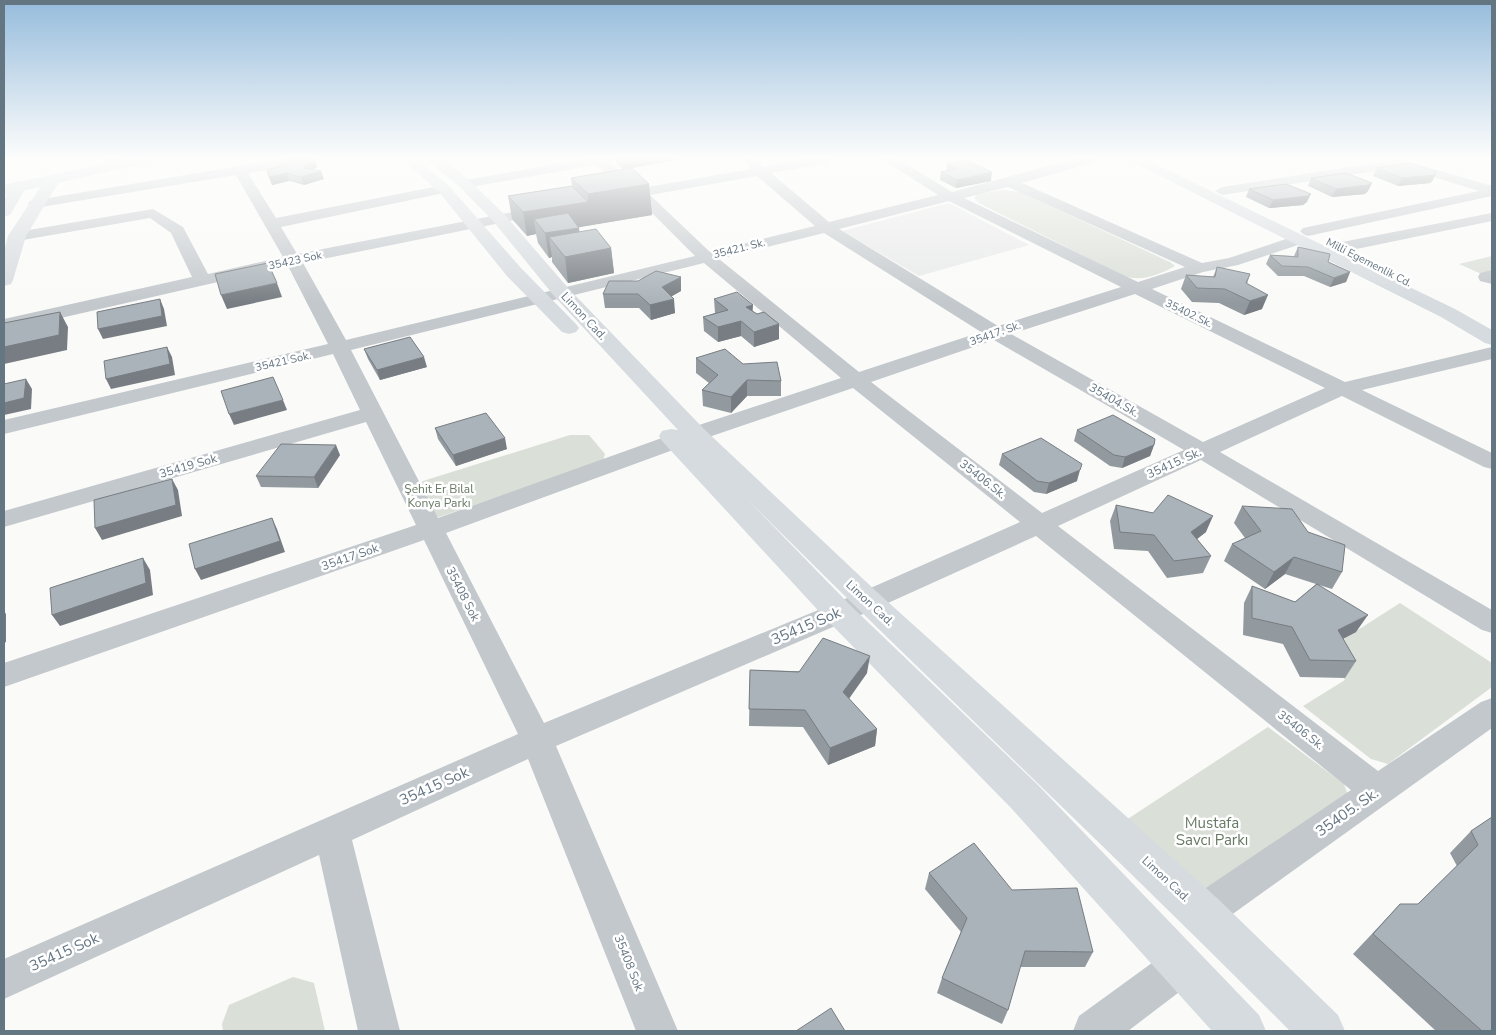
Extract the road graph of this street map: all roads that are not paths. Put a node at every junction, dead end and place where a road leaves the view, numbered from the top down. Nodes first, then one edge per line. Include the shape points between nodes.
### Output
1 (33, 207) edge
2 (261, 207) edge
3 (354, 207) edge
4 (473, 207) edge
5 (655, 207) edge
6 (802, 207) edge
7 (904, 207) edge
8 (972, 207) edge
9 (1065, 207) edge
10 (1240, 207) edge
11 (1251, 207) edge
12 (1424, 207) edge
13 (555, 208) edge
14 (1492, 217) edge
15 (485, 221) junction
16 (271, 224) junction
17 (825, 227) junction
18 (17, 236) junction
19 (1303, 236) junction
20 (1342, 247) junction
21 (706, 256) junction
22 (292, 260) junction
23 (1200, 268) junction
24 (1492, 275) edge
25 (1492, 279) edge
26 (4, 280) edge
27 (202, 280) junction
28 (1139, 289) junction
29 (552, 296) junction
30 (1484, 321) edge
31 (4, 325) edge
32 (996, 333) junction
33 (1492, 347) edge
34 (340, 348) junction
35 (857, 381) junction
36 (1341, 389) junction
37 (373, 413) junction
38 (4, 427) edge
39 (685, 438) junction
40 (1202, 450) junction
41 (1492, 462) edge
42 (4, 519) edge
43 (1039, 523) junction
44 (431, 530) junction
45 (853, 606) junction
46 (1492, 623) edge
47 (4, 675) edge
48 (1492, 711) edge
49 (537, 740) junction
50 (1378, 791) junction
51 (332, 831) junction
52 (1202, 912) junction
53 (1181, 966) junction
54 (4, 979) edge
55 (379, 1031) edge
56 (657, 1031) edge
57 (1094, 1031) edge
58 (1243, 1031) edge
59 (1322, 1031) edge

1 - 18 main road
2 - 16 street, 35408 Sok
3 - 16 street
4 - 15 main road, Limon Cad.
5 - 21 street, 35406.Sk.
6 - 17 street, 35404.Sk.
7 - 17 street, 35421. Sk.
8 - 28 street, 35402.Sk.
9 - 23 street
10 - 19 main road
11 - 19 main road, Milli Egemenlik Cd.
12 - 19 street, 35417. Sk.
13 - 15 street, 35423 Sok
14 - 20 street
15 - 22 street, 35423 Sok
15 - 29 main road, Limon Cad.
16 - 22 street, 35408 Sok
17 - 21 street, 35421. Sk.
17 - 32 street, 35404.Sk.
18 - 26 main road
18 - 27 street via 153,213 178,230
19 - 20 main road, Milli Egemenlik Cd.
19 - 23 street, 35417. Sk. via 1232,262
19 - 33 main road via 1448,313
20 - 30 main road, Milli Egemenlik Cd.
21 - 29 street, 35421. Sk.
21 - 35 street, 35406.Sk.
22 - 27 street, 35423 Sok
22 - 34 street, 35408 Sok
23 - 28 street, 35417. Sk.
24 - 25 street via 1486,277
27 - 31 street, 35423 Sok
28 - 32 street, 35417. Sk.
28 - 36 street, 35402.Sk.
29 - 34 street, 35421 Sok.
29 - 39 main road, Limon Cad.
32 - 35 street, 35417. Sk.
32 - 40 street, 35404.Sk.
33 - 36 street, 35415. Sk.
34 - 37 street, 35408 Sok
34 - 38 street, 35421 Sok.
35 - 39 street, 35417. Sk.
35 - 43 street, 35406.Sk.
36 - 40 street, 35415. Sk.
36 - 41 street, 35402.Sk.
37 - 42 street, 35419 Sok
37 - 44 street, 35408 Sok
39 - 44 street, 35417 Sok
39 - 45 main road, Limon Cad.
40 - 43 street, 35415. Sk.
40 - 46 street, 35404.Sk.
43 - 45 street, 35415. Sk.
43 - 50 street, 35406.Sk.
44 - 47 street, 35417 Sok
44 - 49 street, 35408 Sok
45 - 49 street, 35415 Sok
45 - 52 main road, Limon Cad.
45 - 53 main road, Limon Cad.
48 - 50 street, 35405. Sk.
49 - 51 street, 35415 Sok
49 - 56 street, 35408 Sok
50 - 52 street, 35405. Sk.
51 - 54 street, 35415 Sok
51 - 55 street
52 - 59 main road, Limon Cad.
53 - 57 street
53 - 58 main road, Limon Cad.

